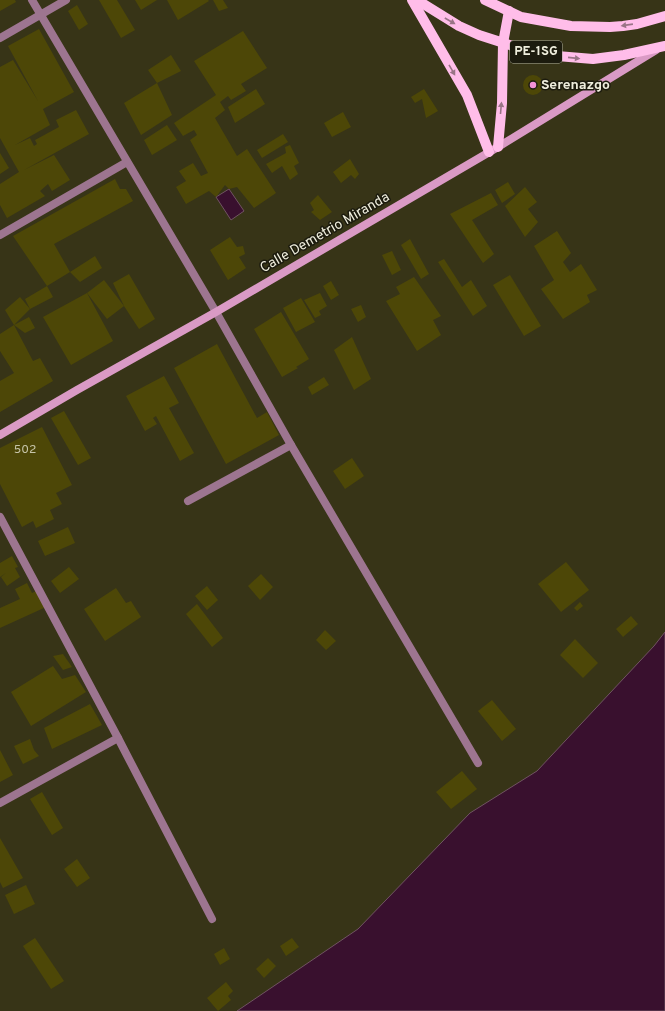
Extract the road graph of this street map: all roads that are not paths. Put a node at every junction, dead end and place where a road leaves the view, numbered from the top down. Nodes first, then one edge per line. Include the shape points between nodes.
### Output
1 (32, 0) edge
2 (66, 0) edge
3 (412, 0) edge
4 (417, 0) edge
5 (485, 0) edge
6 (509, 11) junction
7 (40, 15) junction
8 (665, 16) edge
9 (0, 38) edge
10 (503, 43) junction
11 (662, 47) edge
12 (494, 149) junction
13 (127, 162) junction
14 (0, 235) edge
15 (216, 312) junction
16 (0, 434) edge
17 (291, 445) junction
18 (188, 501) dead end
19 (0, 517) edge
20 (118, 738) junction
21 (478, 763) dead end
22 (0, 803) edge
23 (212, 919) dead end

1 - 7 street
2 - 7 street
3 -> 12 main road via 467,95
4 -> 10 main road, PE-1SG via 459,26
5 - 6 main road, PE-1SG
8 -> 6 main road, PE-1SG via 623,26 585,27 521,17
6 - 10 main road
7 - 9 street
7 - 13 street
10 -> 11 main road, PE-1SG via 579,59 606,58
12 -> 10 main road via 502,103
11 - 12 main road, Calle Demetrio Miranda
12 - 15 main road, Calle Demetrio Miranda
13 - 14 street
13 - 15 street
15 - 16 main road, Calle Demetrio Miranda
15 - 17 street
17 - 18 street
17 - 21 street
19 - 20 street
20 - 22 street
20 - 23 street

